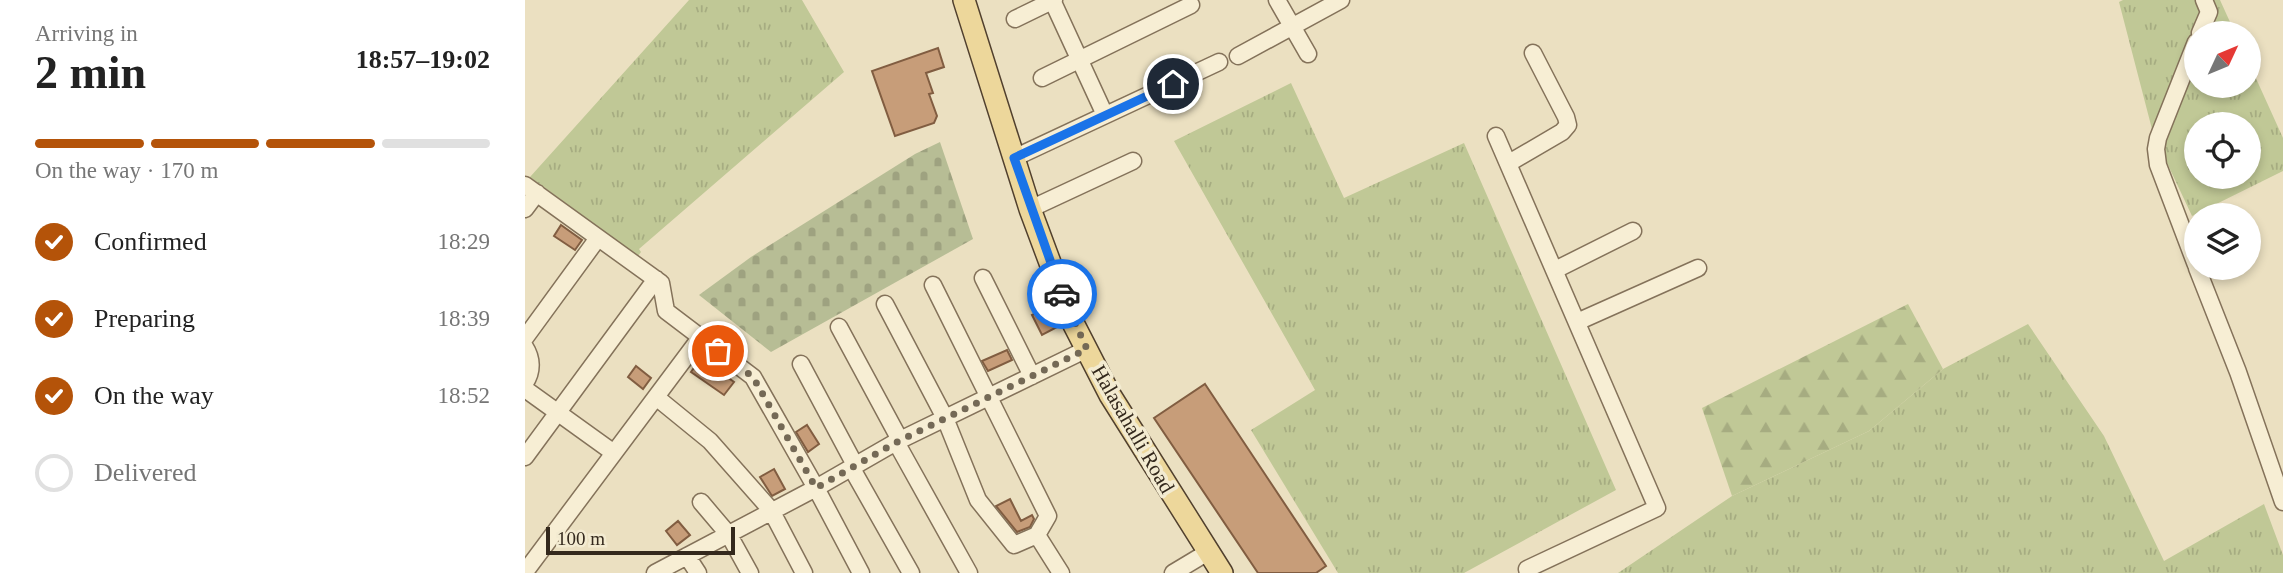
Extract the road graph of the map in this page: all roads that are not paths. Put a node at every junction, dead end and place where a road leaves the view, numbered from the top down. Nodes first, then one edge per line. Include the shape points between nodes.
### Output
1 (964, 0) edge
2 (1053, 0) edge
3 (1277, 0) edge
4 (1341, 0) edge
5 (2204, 0) edge
6 (1191, 5) dead end
7 (1015, 19) dead end
8 (2205, 21) edge
9 (1292, 26) junction
10 (1533, 53) dead end
11 (1308, 54) dead end
12 (1238, 56) dead end
13 (1080, 60) junction
14 (1219, 62) dead end
15 (2184, 70) edge
16 (1042, 78) dead end
17 (1105, 115) junction
18 (1496, 136) dead end
19 (1014, 158) junction
20 (1133, 161) dead end
21 (1509, 163) junction
22 (531, 189) edge
23 (525, 209) edge
24 (1030, 209) junction
25 (1633, 231) dead end
26 (2184, 232) edge
27 (599, 238) junction
28 (1698, 268) dead end
29 (1555, 270) junction
30 (983, 278) dead end
31 (656, 279) junction
32 (2202, 280) edge
33 (933, 285) dead end
34 (885, 304) dead end
35 (1577, 322) junction
36 (839, 327) dead end
37 (525, 338) edge
38 (700, 338) junction
39 (525, 347) edge
40 (1087, 349) junction
41 (801, 364) dead end
42 (1032, 376) junction
43 (525, 383) edge
44 (525, 389) edge
45 (656, 397) junction
46 (989, 397) junction
47 (558, 412) junction
48 (946, 418) junction
49 (898, 441) junction
50 (614, 453) junction
51 (525, 457) edge
52 (853, 466) junction
53 (816, 488) junction
54 (701, 502) dead end
55 (2283, 502) edge
56 (771, 510) junction
57 (729, 535) junction
58 (1037, 535) junction
59 (1207, 552) junction
60 (687, 556) junction
61 (525, 572) edge
62 (656, 573) edge
63 (698, 573) edge
64 (750, 573) edge
65 (804, 573) edge
66 (860, 573) edge
67 (911, 573) edge
68 (969, 573) edge
69 (1061, 573) edge
70 (1173, 573) edge
71 (1222, 573) edge
72 (1528, 573) edge

1 - 19 main road, Halasahalli Road
2 - 7 street
2 - 13 street
3 - 9 street
4 - 9 street
5 - 8 street via 2209,12
6 - 13 street
9 - 11 street
9 - 12 street
10 - 21 street via 1568,125
13 - 16 street
13 - 17 street
14 - 17 street
15 - 26 street via 2156,149
17 - 19 street
18 - 21 street
19 - 24 main road, Halasahalli Road
20 - 24 street
21 - 29 street
22 - 23 street
22 - 27 street
24 - 40 main road, Halasahalli Road
25 - 29 street
27 - 31 street
27 - 37 street
28 - 35 street
29 - 35 street
30 - 42 street
31 - 38 street via 661,283 666,311
31 - 47 street
32 - 55 street
33 - 46 street
34 - 48 street
35 - 72 street via 1657,508 1527,569
36 - 49 street
38 - 45 street
38 - 53 street via 753,377
39 - 43 street via 531,369
40 - 42 street
40 - 59 main road, Halasahalli Road via 1110,395
41 - 52 street
42 - 46 street
44 - 47 street
45 - 50 street
45 - 56 street via 710,441
46 - 48 street
46 - 58 street via 1048,516
47 - 50 street
47 - 51 street
48 - 49 street
48 - 58 street via 978,500 1014,545
49 - 52 street
49 - 68 street
50 - 61 street
52 - 53 street
52 - 67 street
53 - 56 street
53 - 66 street
54 - 57 street
56 - 57 street
56 - 65 street
57 - 60 street
57 - 64 street
58 - 69 street
59 - 70 street
59 - 71 main road, Halasahalli Road
60 - 62 street
60 - 63 street

